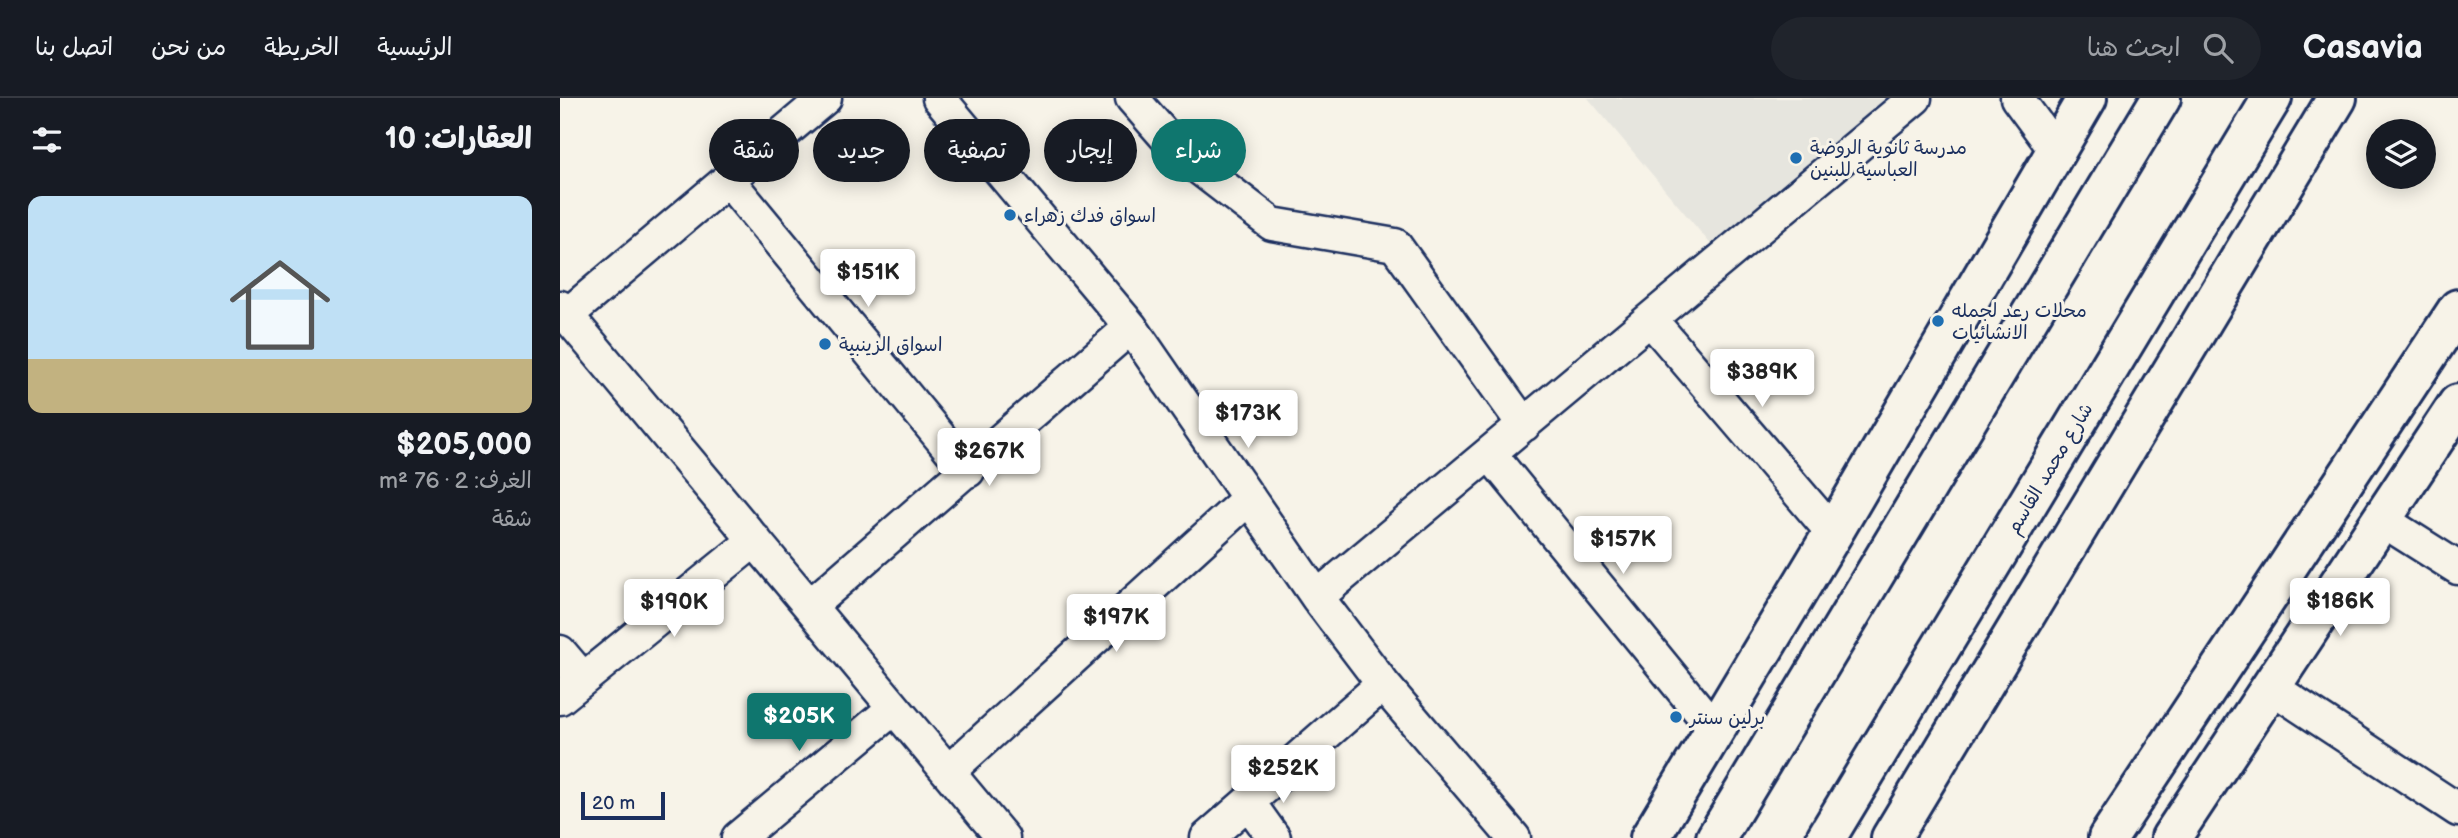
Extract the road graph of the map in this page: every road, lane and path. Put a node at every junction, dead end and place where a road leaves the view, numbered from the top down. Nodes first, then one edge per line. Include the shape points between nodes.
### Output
1 (825, 98) edge
2 (939, 98) edge
3 (1132, 98) edge
4 (1915, 98) edge
5 (2017, 98) edge
6 (2087, 98) edge
7 (2161, 98) edge
8 (2272, 98) edge
9 (2337, 98) edge
10 (799, 120) edge
11 (2056, 151) junction
12 (725, 182) edge
13 (730, 182) edge
14 (2458, 309) edge
15 (564, 311) edge
16 (1651, 320) junction
17 (1131, 327) junction
18 (1933, 363) junction
19 (1987, 389) junction
20 (2458, 404) edge
21 (1524, 425) junction
22 (1490, 454) junction
23 (968, 471) junction
24 (1249, 498) junction
25 (2382, 520) junction
26 (1833, 533) junction
27 (755, 540) junction
28 (2458, 568) edge
29 (1317, 597) junction
30 (810, 606) junction
31 (560, 652) edge
32 (1383, 684) junction
33 (2271, 687) junction
34 (571, 689) edge
35 (894, 708) junction
36 (1716, 731) junction
37 (948, 772) junction
38 (1249, 803) junction
39 (2458, 810) edge
40 (738, 838) edge
41 (1003, 838) edge
42 (1207, 838) edge
43 (1274, 838) edge
44 (1514, 838) edge
45 (1650, 838) edge
46 (1716, 838) edge
47 (1826, 838) edge
48 (1891, 838) edge
49 (2108, 838) edge
50 (2171, 838) edge

1 - 10 street
2 - 17 street
3 - 21 street via 1181,154 1272,224 1395,245
4 - 16 street
5 - 11 street
6 - 11 main road
7 - 19 main road
8 - 47 main road, شارع محمد القاسم
9 - 48 main road
11 - 18 main road
12 - 15 street
13 - 23 street
14 - 49 main road
15 - 27 street
16 - 21 street
16 - 26 street
17 - 23 street
17 - 24 street
18 - 19 main road
18 - 26 main road
19 - 46 main road
20 - 25 main road
21 - 22 street
22 - 29 street
22 - 36 street
23 - 30 street
24 - 29 street
24 - 37 street
25 - 28 street
25 - 33 main road
26 - 36 main road
27 - 30 street
27 - 34 street
29 - 32 street
30 - 35 street
31 - 34 street
32 - 38 street
32 - 44 street
33 - 39 street
33 - 50 main road
35 - 37 street
35 - 40 street
36 - 45 main road
37 - 41 street
38 - 42 street
38 - 43 street

